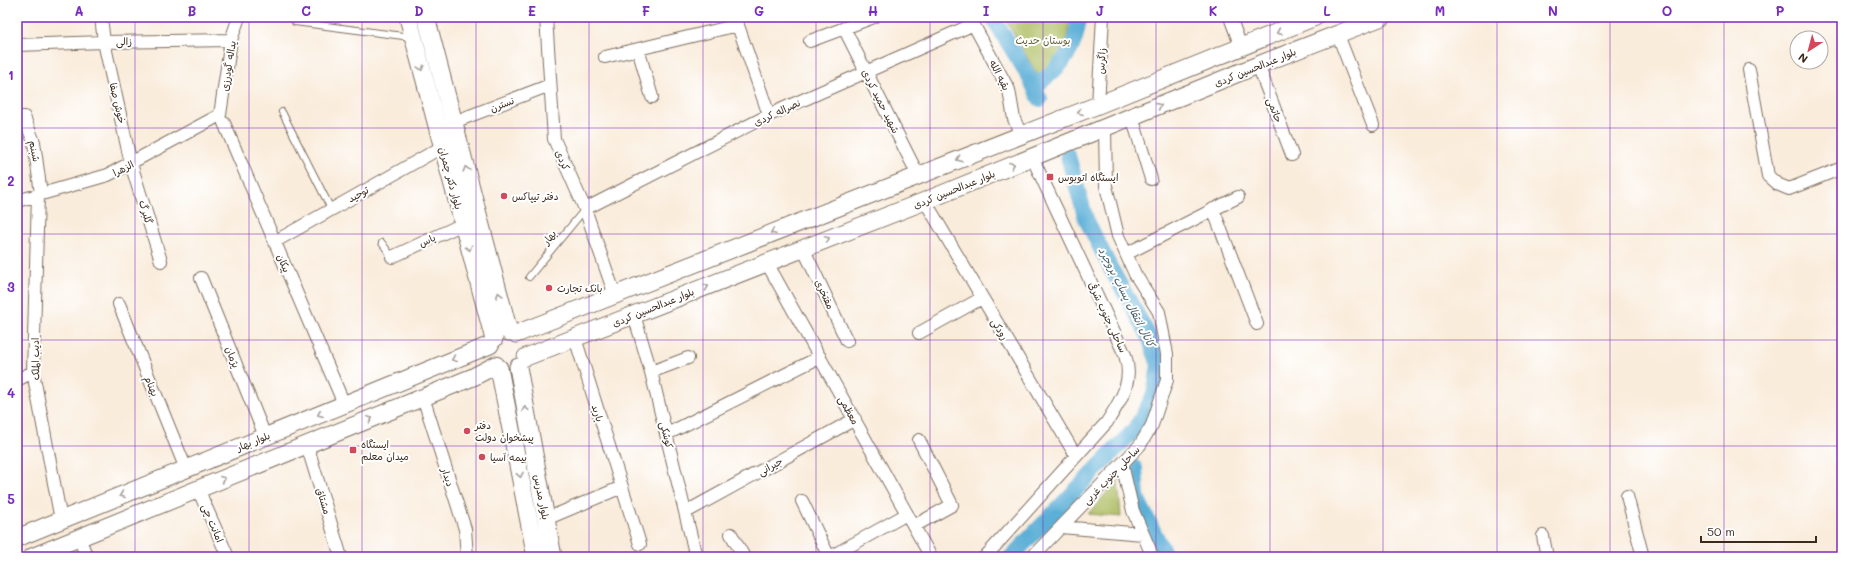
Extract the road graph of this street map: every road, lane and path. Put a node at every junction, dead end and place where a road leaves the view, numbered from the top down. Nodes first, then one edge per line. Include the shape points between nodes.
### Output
1 (101, 17) edge
2 (239, 17) edge
3 (408, 17) edge
4 (426, 17) edge
5 (546, 17) edge
6 (874, 17) edge
7 (1103, 17) edge
8 (1230, 17) edge
9 (1315, 17) edge
10 (1382, 17) edge
11 (736, 21) edge
12 (972, 21) edge
13 (296, 22) dead end
14 (844, 28) junction
15 (1338, 35) junction
16 (413, 37) junction
17 (230, 40) junction
18 (810, 41) dead end
19 (104, 42) junction
20 (17, 46) edge
21 (1241, 47) junction
22 (638, 49) junction
23 (605, 57) dead end
24 (1258, 65) junction
25 (1749, 70) dead end
26 (866, 72) junction
27 (550, 85) junction
28 (652, 97) dead end
29 (1098, 106) junction
30 (282, 112) dead end
31 (769, 115) junction
32 (17, 117) edge
33 (1132, 117) junction
34 (222, 119) junction
35 (454, 122) junction
36 (1372, 125) dead end
37 (1105, 128) junction
38 (1022, 135) junction
39 (442, 147) junction
40 (1292, 156) dead end
41 (1032, 157) junction
42 (131, 164) junction
43 (1842, 168) edge
44 (918, 175) junction
45 (1150, 179) dead end
46 (40, 194) junction
47 (1238, 197) dead end
48 (17, 201) edge
49 (925, 201) junction
50 (331, 208) junction
51 (585, 209) junction
52 (1212, 209) junction
53 (463, 224) junction
54 (274, 242) junction
55 (382, 243) dead end
56 (803, 248) junction
57 (1126, 254) junction
58 (392, 257) joint
59 (161, 261) dead end
60 (767, 262) junction
61 (529, 277) dead end
62 (201, 278) dead end
63 (615, 295) junction
64 (982, 298) junction
65 (119, 304) dead end
66 (566, 314) junction
67 (634, 315) junction
68 (1257, 324) dead end
69 (919, 333) dead end
70 (502, 338) junction
71 (575, 338) junction
72 (847, 340) dead end
73 (820, 357) junction
74 (688, 358) dead end
75 (522, 362) junction
76 (497, 367) junction
77 (33, 372) junction
78 (651, 372) junction
79 (414, 375) junction
80 (17, 380) edge
81 (423, 397) junction
82 (344, 404) junction
83 (855, 419) junction
84 (667, 434) junction
85 (265, 436) junction
86 (919, 440) dead end
87 (307, 445) junction
88 (1076, 456) junction
89 (1122, 464) junction
90 (186, 469) junction
91 (150, 484) junction
92 (622, 487) junction
93 (198, 489) junction
94 (1627, 496) dead end
95 (802, 501) dead end
96 (160, 504) junction
97 (686, 512) junction
98 (907, 514) junction
99 (546, 519) junction
100 (61, 520) junction
101 (914, 526) junction
102 (1061, 527) junction
103 (731, 534) dead end
104 (1143, 534) junction
105 (1543, 536) dead end
106 (17, 538) edge
107 (79, 538) junction
108 (640, 544) dead end
109 (32, 557) edge
110 (87, 557) edge
111 (228, 557) edge
112 (341, 557) edge
113 (467, 557) edge
114 (536, 557) edge
115 (553, 557) edge
116 (696, 557) edge
117 (744, 557) edge
118 (829, 557) edge
119 (931, 557) edge
120 (985, 557) edge
121 (1032, 557) edge
122 (1153, 557) edge
123 (1547, 557) edge
124 (1643, 557) edge

1 - 19 street, خوش صفا
2 - 17 street, یداله گودرزی
3 - 16 main road, بلوار دکتر چمران
4 - 35 main road, بلوار دکتر چمران
5 - 27 street, کردی
6 - 14 street
7 - 29 street, زاگرس
8 - 21 street
9 -> 21 main road
10 - 15 main road, بلوار عبدالحسین کردی
11 - 22 street
11 - 31 street
12 - 26 street, نصراله کردی
12 - 38 street, بقیه الله via 1009,90 1014,119
13 - 16 lane
14 - 18 street
14 - 26 street, شهید حمید کردی
15 - 24 main road, بلوار عبدالحسین کردی
15 - 36 street
16 -> 39 main road, بلوار دکتر چمران
17 - 19 street, زالی
17 - 34 street, یداله گودرزی
19 - 20 street, زالی
19 - 42 street, خوش صفا
21 - 29 main road
22 - 23 street
22 - 28 street
33 -> 24 main road, بلوار عبدالحسین کردی
24 - 40 street, حاتمی
25 - 43 street via 1768,176 1777,184 1789,189
26 - 31 street, نصراله کردی
26 - 44 street, شهید حمید کردی
27 - 35 street, نسترن
27 - 51 street, کردی via 554,139
29 - 37 main road
29 -> 38 main road
30 - 50 lane
31 - 51 street, نصراله کردی
32 - 46 street, شبنم via 24,117 34,142
33 - 37 main road, بلوار عبدالحسین کردی
33 - 45 street
34 - 42 street, الزهرا
34 - 54 street, پیکان
70 -> 35 main road, بلوار دکتر چمران
37 - 41 main road, بلوار عبدالحسین کردی
37 - 57 street, ساحلی جنوب غربی via 1106,186 1118,236
38 - 41 main road
38 -> 44 main road
39 - 50 street, توحید
39 - 53 main road, بلوار دکتر چمران
49 -> 41 main road, بلوار عبدالحسین کردی
41 - 88 street, ساحلی جنوب شرقی via 1128,361 1129,375 1122,398 1107,422
42 - 46 street, الزهرا via 108,175
42 - 59 street, گلبرگ
44 -> 63 main road
46 - 48 street, الزهرا
46 - 77 street, ادیب الملک
47 - 52 street
56 -> 49 main road, بلوار عبدالحسین کردی
49 - 64 street, رودکی
50 - 54 street, توحید
51 - 61 lane, بهار
51 - 63 street, کردی
52 - 57 street
52 - 68 street
53 - 58 street, یاس
53 -> 70 main road, بلوار دکتر چمران
54 - 82 street, پیکان
55 - 58 lane
56 - 60 main road, بلوار عبدالحسین کردی
56 - 72 street, مفتخری
57 - 89 street, ساحلی جنوب غربی via 1135,274 1159,312 1168,354 1167,380 1152,425 1140,445
67 -> 60 main road, بلوار عبدالحسین کردی
60 - 73 street, معظمی
62 - 85 street, پژمان
63 - 66 main road
64 - 69 street
64 - 88 street, رودکی
65 - 90 street, بهنام
66 - 70 main road
66 - 71 main road via 563,327 566,334
67 - 71 main road, بلوار عبدالحسین کردی
67 - 78 street, کوشکی
70 - 75 main road via 525,344
70 - 76 main road via 489,352
70 -> 79 main road, بلوار بهار
71 - 75 main road, بلوار عبدالحسین کردی
71 - 92 street, باربد
73 - 83 street, معظمی
73 - 84 street
74 - 78 street
75 - 76 main road via 506,370
99 -> 75 main road, بلوار مدرس
76 - 81 main road
76 -> 114 main road, بلوار مدرس
77 - 80 street
77 - 100 street, ادیب الملک
78 - 84 street, کوشکی
79 - 81 main road via 428,382 428,391
79 - 82 main road, بلوار بهار
87 -> 81 main road
81 - 113 street, دیدار via 465,528
82 -> 85 main road, بلوار بهار
83 - 97 street, جیرانی
83 - 98 street, معظمی
84 - 97 street, کوشکی
85 - 90 main road, بلوار بهار
86 - 101 street via 952,505
93 -> 87 main road
87 - 112 street, مشتاق
88 - 120 street, ساحلی جنوب شرقی
89 - 102 street, ساحلی جنوب غربی
89 - 104 street via 1133,511
90 - 91 main road, بلوار بهار
91 - 96 main road
91 -> 100 main road, بلوار بهار
92 - 99 street
92 - 108 street, باربد
93 - 96 main road
93 - 111 street, امانت چی
94 - 124 street
95 - 118 street
96 - 107 main road
97 - 116 street, کوشکی
98 - 101 street, معظمی
98 - 118 street
99 - 115 main road, بلوار مدرس
100 - 106 main road, بلوار بهار
101 - 119 street, معظمی
102 - 104 street
102 - 121 street, ساحلی جنوب غربی
103 - 117 street
104 - 122 street
105 - 123 street
107 - 109 main road
107 - 110 street

